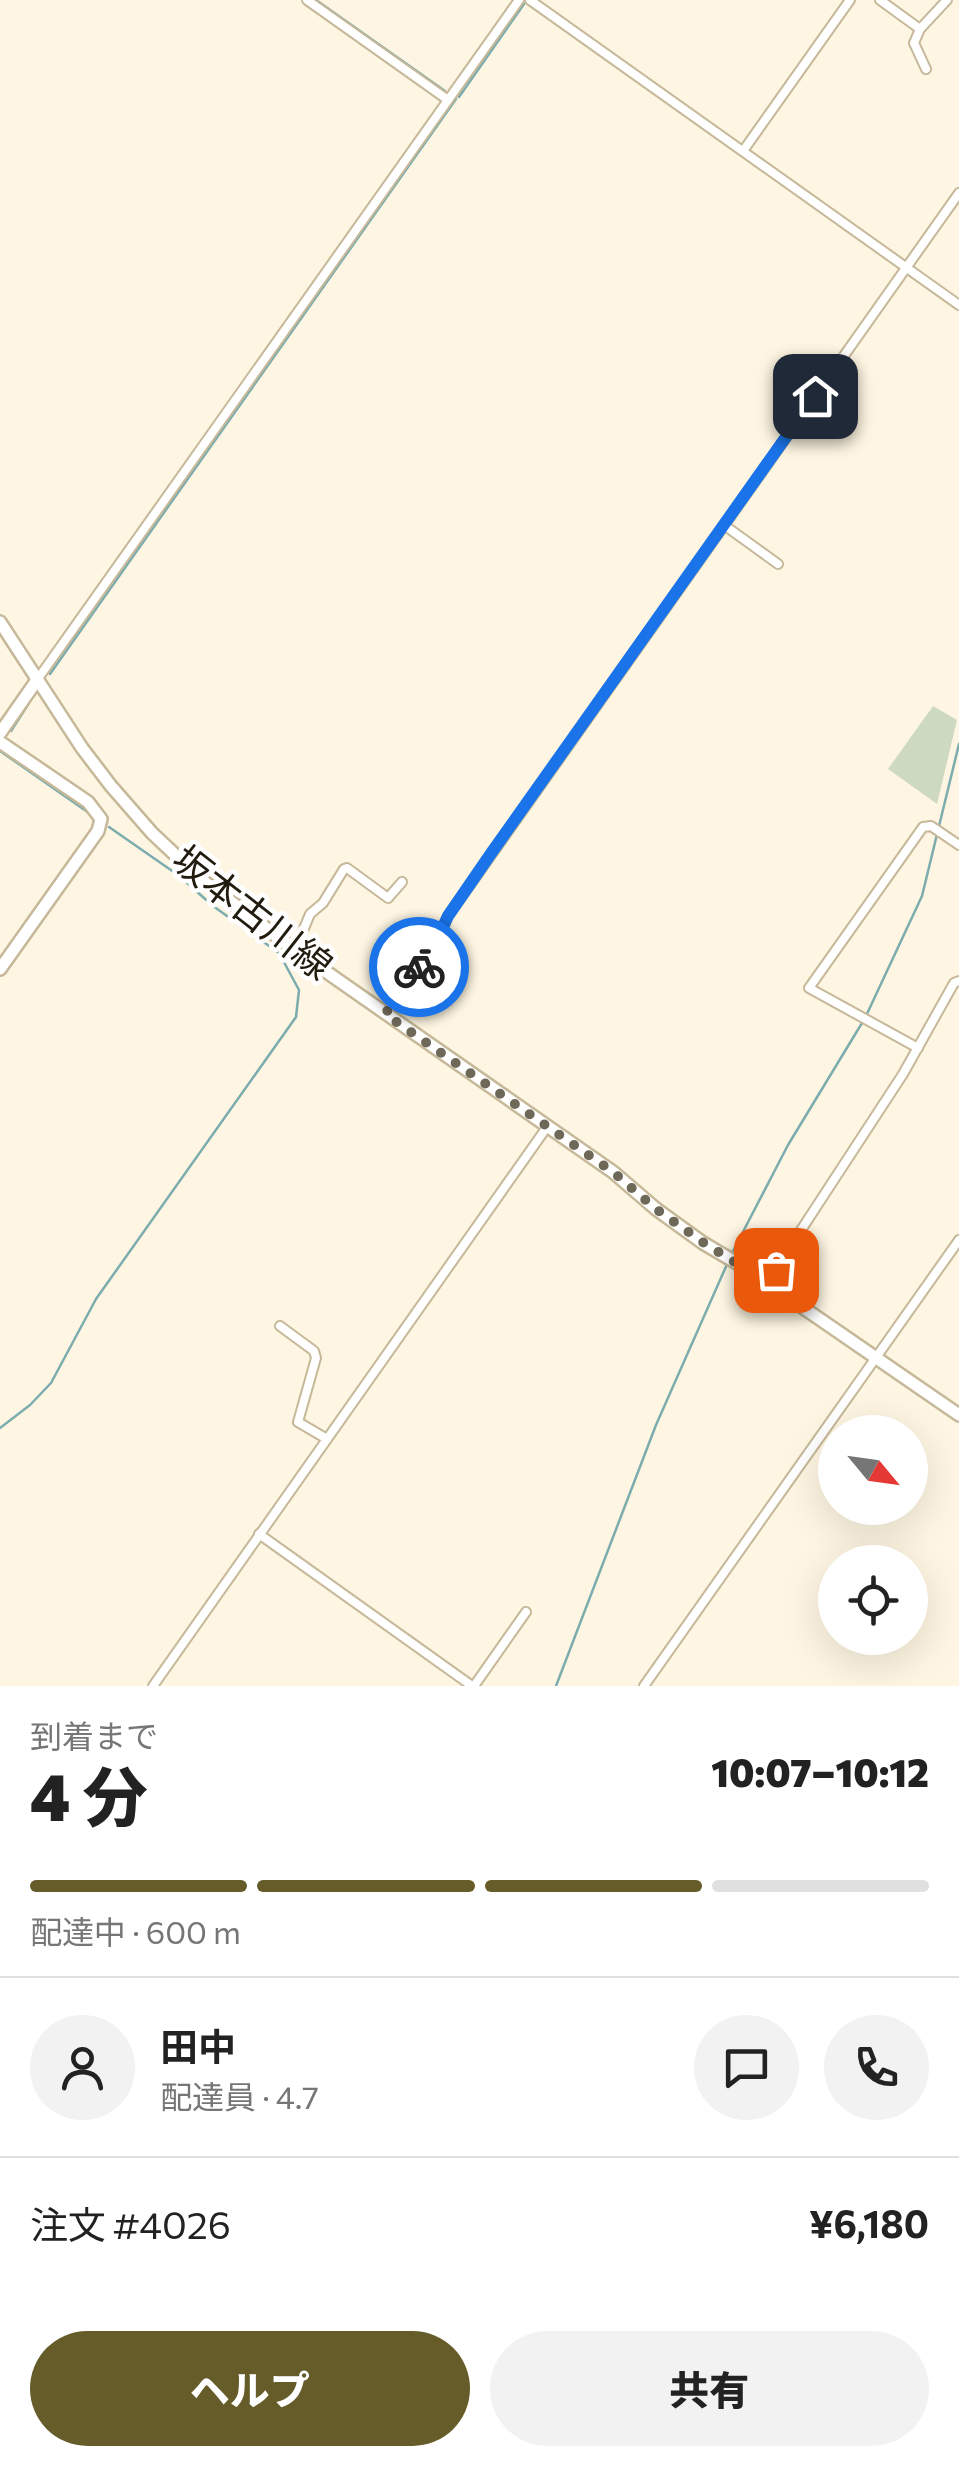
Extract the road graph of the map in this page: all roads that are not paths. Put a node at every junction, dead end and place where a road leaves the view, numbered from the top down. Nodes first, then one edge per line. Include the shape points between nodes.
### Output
1 (306, 0) edge
2 (519, 0) edge
3 (530, 0) edge
4 (850, 0) edge
5 (880, 0) edge
6 (947, 0) edge
7 (920, 28) junction
8 (926, 68) dead end
9 (448, 100) junction
10 (743, 151) junction
11 (959, 193) edge
12 (906, 267) junction
13 (959, 304) edge
14 (724, 525) junction
15 (778, 564) dead end
16 (0, 622) edge
17 (38, 680) junction
18 (0, 733) edge
19 (0, 742) edge
20 (959, 845) edge
21 (402, 882) dead end
22 (295, 950) junction
23 (0, 969) edge
24 (959, 981) edge
25 (385, 1014) junction
26 (918, 1048) junction
27 (547, 1127) junction
28 (959, 1240) edge
29 (762, 1279) junction
30 (280, 1326) dead end
31 (875, 1358) junction
32 (959, 1416) edge
33 (327, 1439) junction
34 (259, 1534) junction
35 (526, 1612) dead end
36 (460, 1678) junction
37 (153, 1686) edge
38 (454, 1686) edge
39 (473, 1686) edge
40 (644, 1686) edge

1 - 9 street
2 - 9 street
3 - 10 street
4 - 10 street
5 - 7 street
6 - 7 street
7 - 8 street via 915,48
9 - 17 street
10 - 12 street
11 - 12 street
12 - 13 street
12 - 14 street
14 - 15 street
14 - 25 street
16 - 17 main road, 坂本古川線
17 - 18 main road
17 - 22 main road, 坂本古川線 via 82,748 152,833
19 - 23 main road via 88,802 101,819
20 - 26 street via 922,827 809,988
21 - 22 street via 390,899 344,869 310,914
22 - 25 main road, 坂本古川線
24 - 26 street
25 - 27 main road, 坂本古川線
26 - 29 street via 776,1270
27 - 29 main road, 坂本古川線
27 - 33 street
28 - 31 street
29 - 31 main road, 坂本古川線
30 - 33 street via 314,1351 298,1422
31 - 32 main road, 坂本古川線
31 - 40 street
33 - 34 street
34 - 36 street
34 - 37 street
35 - 39 street
36 - 38 street
36 - 39 street

